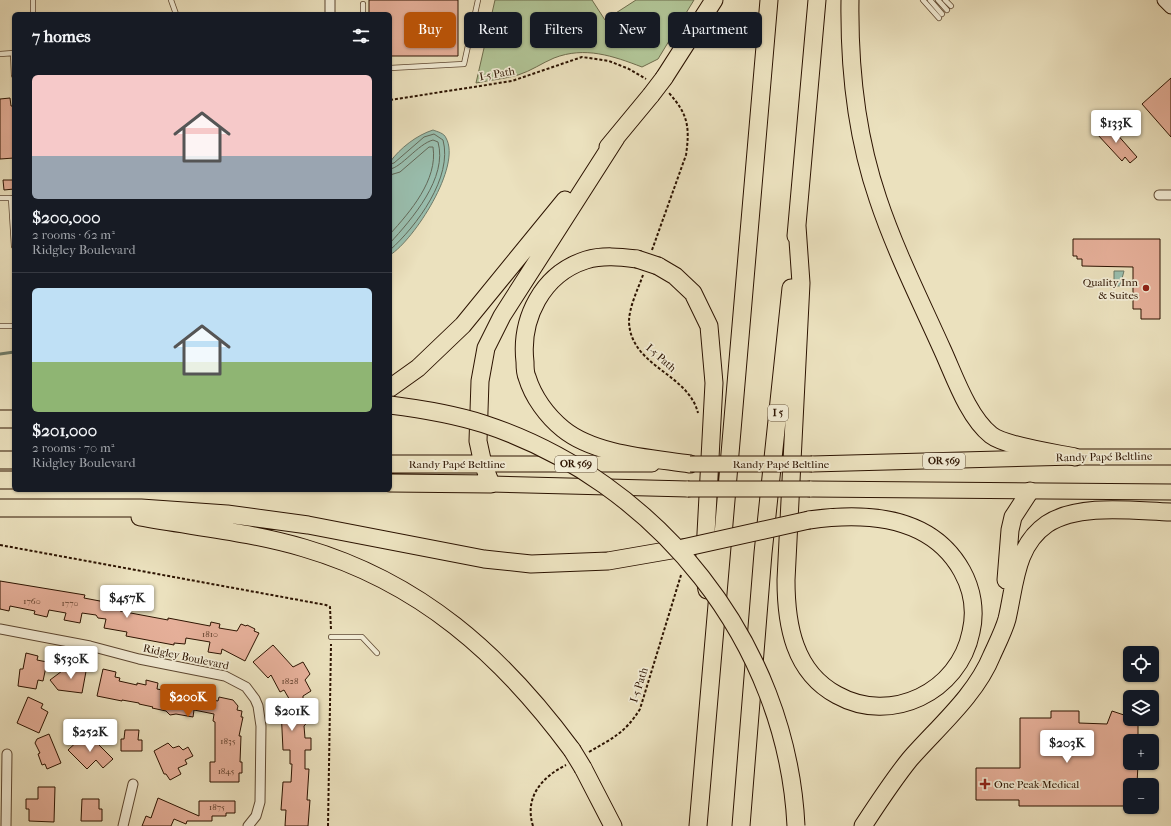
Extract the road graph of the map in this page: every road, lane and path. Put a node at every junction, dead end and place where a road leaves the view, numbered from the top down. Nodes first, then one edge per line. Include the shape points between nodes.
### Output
1 (33, 0) edge
2 (171, 0) edge
3 (330, 0) edge
4 (478, 0) edge
5 (714, 0) edge
6 (769, 0) edge
7 (817, 0) edge
8 (850, 0) edge
9 (923, 0) edge
10 (930, 0) edge
11 (938, 0) edge
12 (945, 0) edge
13 (1164, 0) edge
14 (363, 4) dead end
15 (951, 6) dead end
16 (1171, 7) edge
17 (947, 10) dead end
18 (33, 12) edge
19 (175, 12) edge
20 (330, 12) edge
21 (363, 12) edge
22 (12, 53) edge
23 (0, 54) edge
24 (392, 68) edge
25 (657, 86) junction
26 (392, 100) edge
27 (616, 138) junction
28 (1159, 195) dead end
29 (1171, 195) edge
30 (0, 198) edge
31 (12, 214) edge
32 (797, 226) junction
33 (648, 262) junction
34 (0, 326) edge
35 (12, 326) edge
36 (392, 387) edge
37 (392, 405) edge
38 (699, 416) dead end
39 (0, 419) edge
40 (12, 419) edge
41 (1171, 456) edge
42 (1075, 457) junction
43 (0, 460) edge
44 (12, 460) edge
45 (392, 464) edge
46 (483, 464) junction
47 (690, 464) junction
48 (0, 480) edge
49 (12, 480) edge
50 (392, 483) edge
51 (491, 484) junction
52 (1030, 491) junction
53 (1171, 492) edge
54 (0, 508) edge
55 (101, 509) junction
56 (1171, 512) edge
57 (0, 545) edge
58 (683, 569) dead end
59 (0, 629) edge
60 (1000, 634) junction
61 (714, 635) junction
62 (331, 637) junction
63 (377, 653) dead end
64 (7, 754) dead end
65 (578, 758) junction
66 (132, 784) dead end
67 (6, 826) edge
68 (123, 826) edge
69 (248, 826) edge
70 (328, 826) edge
71 (533, 826) edge
72 (613, 826) edge
73 (698, 826) edge
74 (741, 826) edge
75 (796, 826) edge
76 (863, 826) edge

1 - 18 lane
2 - 19 lane
3 - 20 street
4 - 24 lane via 464,64
5 - 25 highway
6 - 61 highway
7 - 32 highway, I 5
8 - 42 highway via 849,40 853,91 864,148 878,199 909,276 968,403 992,436 1006,442
9 - 10 lane via 940,16
11 - 17 lane
12 - 15 lane
13 - 16 main road
14 - 21 lane
22 - 23 lane
25 - 26 path, I-5 Path via 629,69 609,61 582,57 512,81
25 - 27 highway
25 - 33 path, I-5 Path via 669,93 683,110 688,124 688,140 686,155
27 - 36 highway via 463,324 418,368
27 - 46 highway via 502,316 486,348 478,408 478,441
28 - 29 street
30 - 31 lane via 11,198
32 - 55 highway, bridge via 802,283 786,585 791,636 801,659 812,675 841,697 869,706 890,706 915,700 934,690 954,669 966,650 971,633 971,596 956,561 934,539 904,524 884,519 858,516 809,520 683,548 601,561 531,564 462,556 308,525 254,517 170,509
32 - 74 highway, I 5 via 763,553
33 - 38 path, I-5 Path via 632,307 629,321 631,333 645,357 679,382 691,396
33 - 47 highway via 603,257 587,260 573,266 550,283 529,313 523,345 527,377 542,409 563,429 588,443 623,453
33 - 61 highway via 675,276 693,293 709,326 714,383 704,571
34 - 35 lane
37 - 75 highway, bridge via 461,417 541,447 602,483 634,507 666,537 705,581 753,660 769,697 782,738
39 - 40 highway
41 - 42 main road, Randy Papé Beltline / OR 569
42 - 47 main road, Randy Papé Beltline / OR 569, bridge via 812,464
43 - 44 highway
45 - 46 highway, Randy Papé Beltline / OR 569
46 - 47 main road, Randy Papé Beltline / OR 569
46 - 51 highway
48 - 49 highway
50 - 51 highway, Randy Papé Beltline / OR 569
51 - 52 main road, Randy Papé Beltline / OR 569, bridge via 688,489
52 - 53 main road, Randy Papé Beltline / OR 569
52 - 60 highway via 1013,517 1010,530
54 - 55 highway
55 - 65 highway via 243,533 303,547 368,571 410,593 494,658 541,708
56 - 60 highway via 1089,511 1068,515 1047,524 1033,535 1022,554 1006,621
57 - 62 path via 326,605 330,607 331,612
58 - 65 path, I-5 Path via 640,709 621,733
59 - 69 street, Ridgley Boulevard via 225,676 246,687 258,706 261,726 260,802 256,816
60 - 76 highway via 992,656 974,685 908,762
61 - 73 highway
62 - 63 lane via 362,637
62 - 70 path
64 - 67 street
65 - 71 path, I-5 Path via 551,772 537,788 531,801 530,817
65 - 72 highway
66 - 68 street

